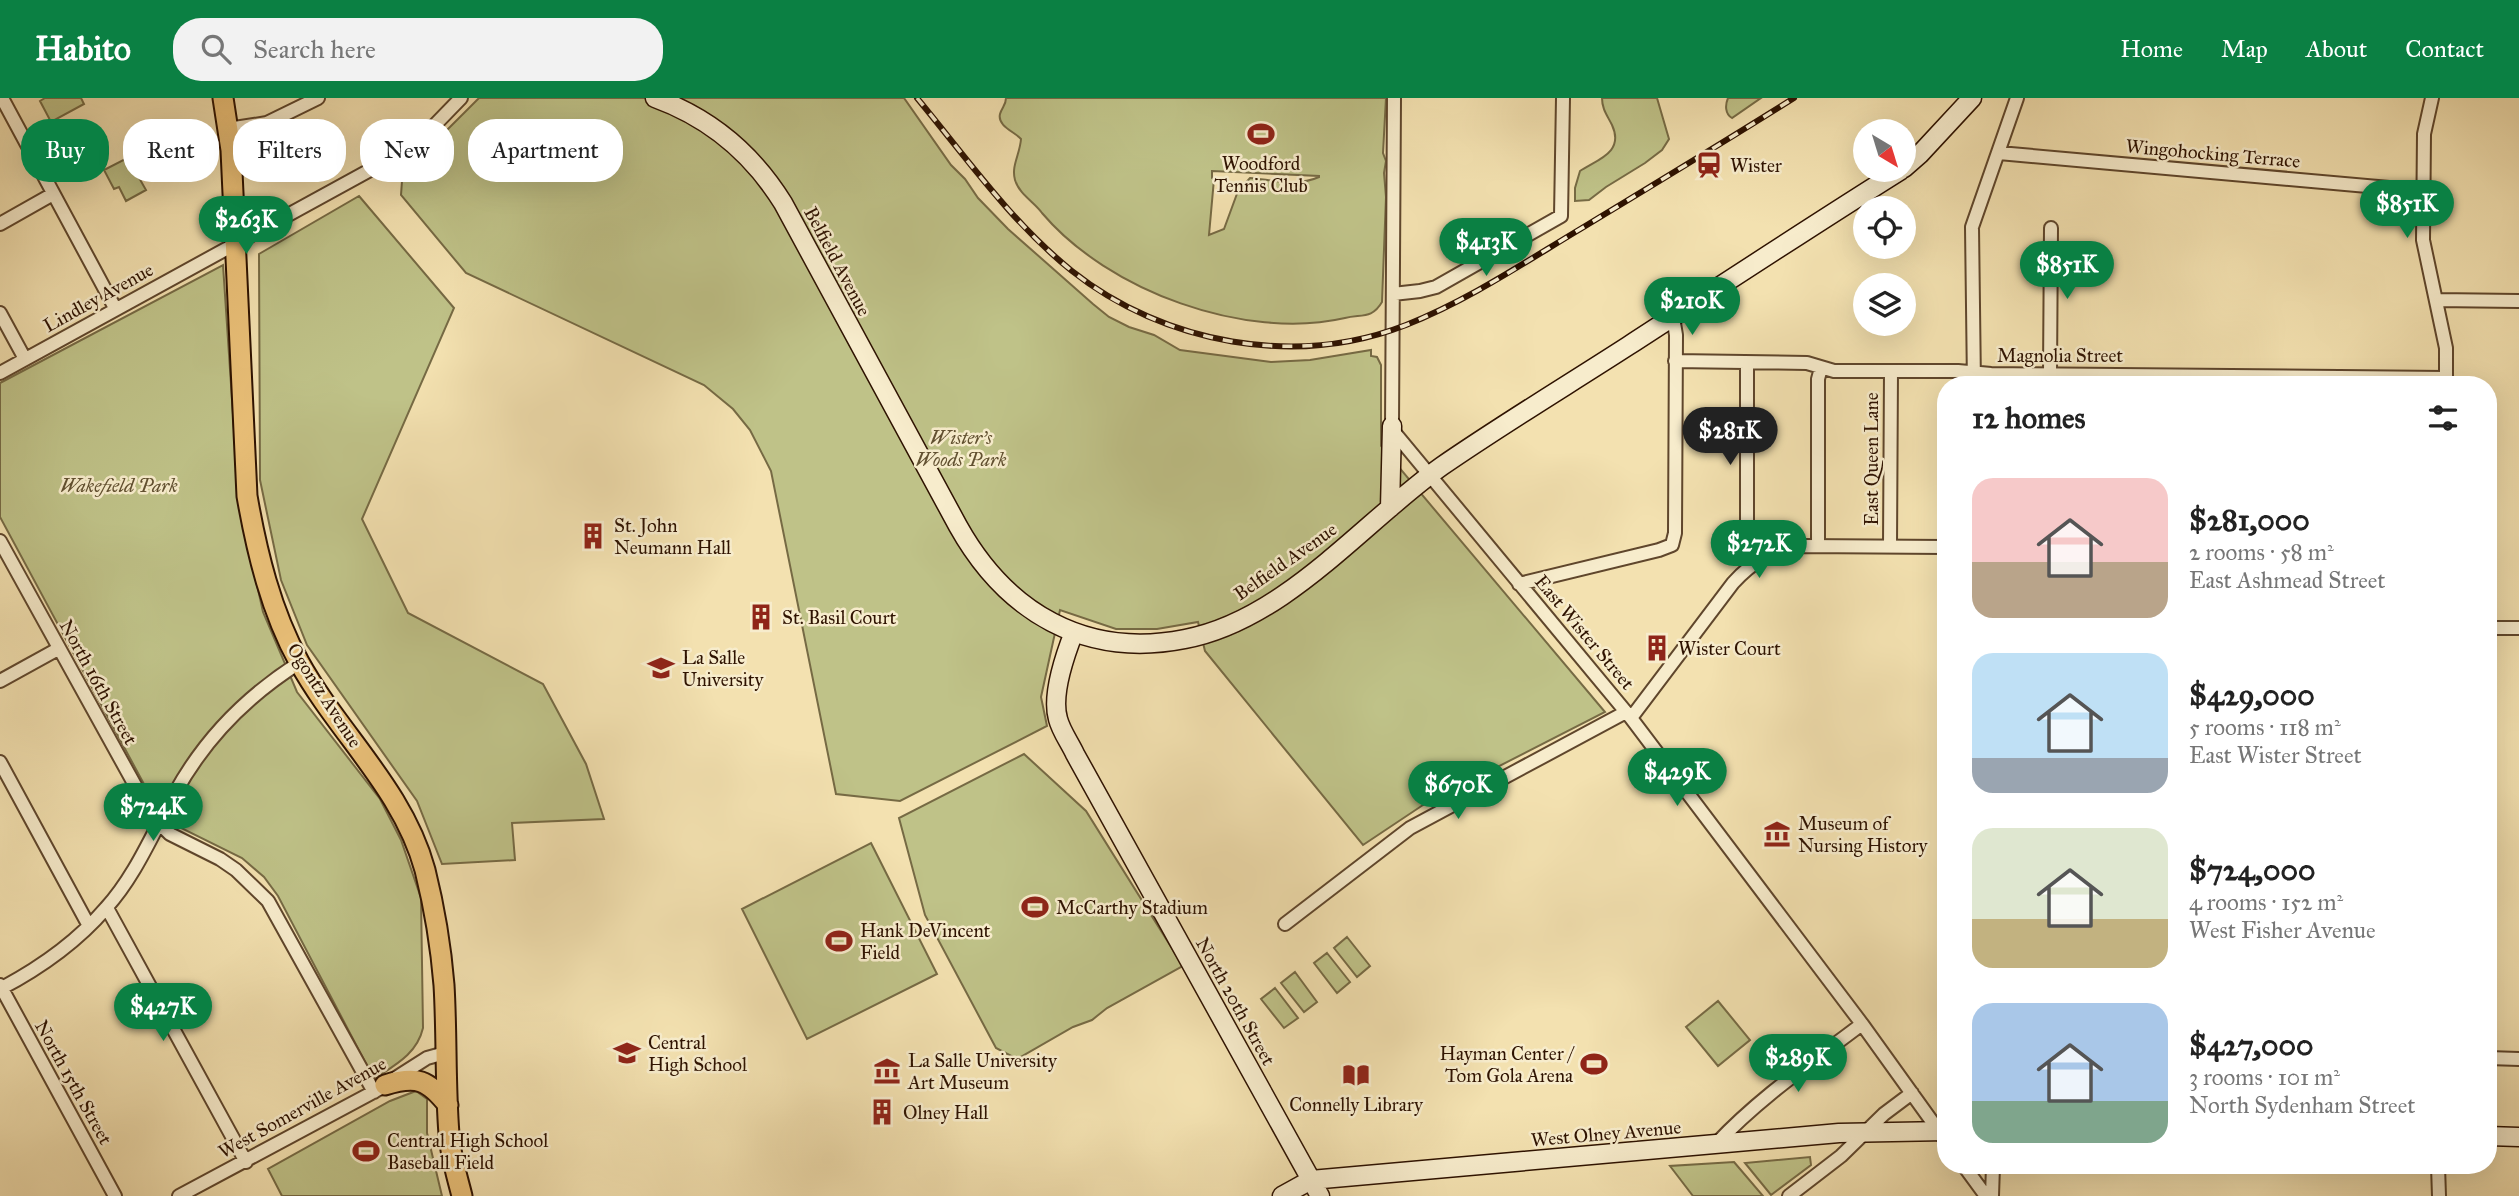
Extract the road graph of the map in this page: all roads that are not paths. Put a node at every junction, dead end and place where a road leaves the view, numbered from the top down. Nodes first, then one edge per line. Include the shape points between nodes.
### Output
1 (2, 98) edge
2 (223, 98) edge
3 (318, 98) edge
4 (461, 98) edge
5 (655, 98) edge
6 (1394, 98) edge
7 (1563, 98) edge
8 (1972, 98) edge
9 (2017, 98) edge
10 (2432, 98) edge
11 (228, 129) junction
12 (1999, 153) junction
13 (1916, 157) edge
14 (1882, 182) edge
15 (2423, 191) junction
16 (53, 194) junction
17 (0, 224) edge
18 (2051, 228) dead end
19 (235, 244) junction
20 (1393, 293) junction
21 (2436, 300) junction
22 (2519, 301) edge
23 (115, 309) junction
24 (0, 313) edge
25 (1673, 317) junction
26 (25, 359) junction
27 (1675, 361) junction
28 (1747, 363) junction
29 (1821, 368) junction
30 (1891, 371) junction
31 (0, 373) edge
32 (2050, 374) junction
33 (1943, 376) edge
34 (1974, 376) edge
35 (2020, 376) edge
36 (2083, 376) edge
37 (2446, 376) edge
38 (1392, 426) junction
39 (1430, 475) junction
40 (1391, 508) junction
41 (0, 541) edge
42 (1818, 546) junction
43 (1891, 546) junction
44 (1937, 547) edge
45 (1751, 565) junction
46 (1519, 584) junction
47 (2497, 628) edge
48 (2519, 628) edge
49 (1074, 632) junction
50 (58, 649) junction
51 (299, 663) junction
52 (0, 681) edge
53 (1629, 715) junction
54 (0, 762) edge
55 (158, 825) junction
56 (107, 908) junction
57 (1285, 924) dead end
58 (89, 926) junction
59 (1, 988) edge
60 (1862, 1024) junction
61 (445, 1053) junction
62 (2497, 1058) edge
63 (2519, 1059) edge
64 (380, 1089) junction
65 (1912, 1093) junction
66 (449, 1105) junction
67 (1937, 1126) edge
68 (1867, 1132) junction
69 (1937, 1134) edge
70 (2497, 1136) edge
71 (2519, 1137) edge
72 (1716, 1144) junction
73 (246, 1162) junction
74 (1970, 1174) edge
75 (1993, 1174) edge
76 (2438, 1174) edge
77 (1316, 1188) edge
78 (115, 1196) edge
79 (179, 1196) edge
80 (462, 1196) edge
81 (1282, 1196) edge
82 (1789, 1196) edge
83 (1986, 1196) edge
84 (1992, 1196) edge
85 (2439, 1196) edge

1 - 16 street
2 - 11 main road, Ogontz Avenue
3 - 11 street via 267,123
4 - 19 street, Lindley Avenue via 428,132 392,158
5 - 49 street, Belfield Avenue via 724,134 766,177 976,557 1023,604
6 - 20 street
7 - 20 street via 1561,216 1443,284 1420,292
8 - 13 street, Belfield Avenue
9 - 12 street
10 - 15 street via 2425,126
11 - 19 main road, Ogontz Avenue
12 - 15 street, Wingohocking Terrace
12 - 34 street via 1972,227
14 - 25 street, Belfield Avenue
15 - 21 street via 2423,240
16 - 17 street
16 - 23 street
18 - 32 street
19 - 23 street, Lindley Avenue
19 - 51 main road, Ogontz Avenue via 247,496 266,580
20 - 38 street
21 - 22 street
21 - 37 street via 2446,348
23 - 26 street, Lindley Avenue
24 - 26 street
25 - 27 street
25 - 39 street, Belfield Avenue
26 - 31 street, Lindley Avenue
27 - 28 street, Magnolia Street
27 - 46 street via 1672,545
28 - 29 street, Magnolia Street via 1807,363
28 - 45 street via 1746,549
29 - 30 street, Magnolia Street
29 - 42 street
30 - 33 street, Magnolia Street
30 - 43 street, East Queen Lane
32 - 35 street, Magnolia Street
32 - 36 street, Magnolia Street
38 - 39 street, East Wister Street
38 - 40 street
39 - 40 street, Belfield Avenue
39 - 46 street, East Wister Street
40 - 49 street, Belfield Avenue via 1285,592 1215,631 1149,644
41 - 50 street, North 16th Street
42 - 43 street
42 - 45 street via 1790,547
43 - 44 street
45 - 53 street
46 - 53 street, East Wister Street
47 - 48 street
49 - 77 street, North 20th Street via 1058,692 1058,718
50 - 52 street
50 - 55 street, North 16th Street
51 - 55 street via 222,727 186,774
51 - 61 main road, Ogontz Avenue via 376,771 405,820 424,869 444,984
53 - 57 street via 1410,828
53 - 60 street, East Wister Street
54 - 58 street
55 - 56 street
55 - 64 street, North 16th Street via 228,864 258,889
56 - 58 street
56 - 73 street
58 - 59 street via 47,962
59 - 78 street, North 15th Street
60 - 65 street, East Wister Street
60 - 72 street
61 - 64 street, West Somerville Avenue via 420,1062
61 - 66 main road, Ogontz Avenue
62 - 63 street
64 - 66 main road via 398,1081 421,1081
64 - 73 street, West Somerville Avenue
65 - 67 street, East Wister Street
65 - 68 street
66 - 80 main road, Ogontz Avenue via 449,1135
68 - 69 street, West Olney Avenue
68 - 72 street, West Olney Avenue
68 - 82 street
70 - 71 street
72 - 77 street, West Olney Avenue
73 - 79 street, West Somerville Avenue
74 - 83 street
75 - 84 street
76 - 85 street
77 - 81 street, West Olney Avenue

